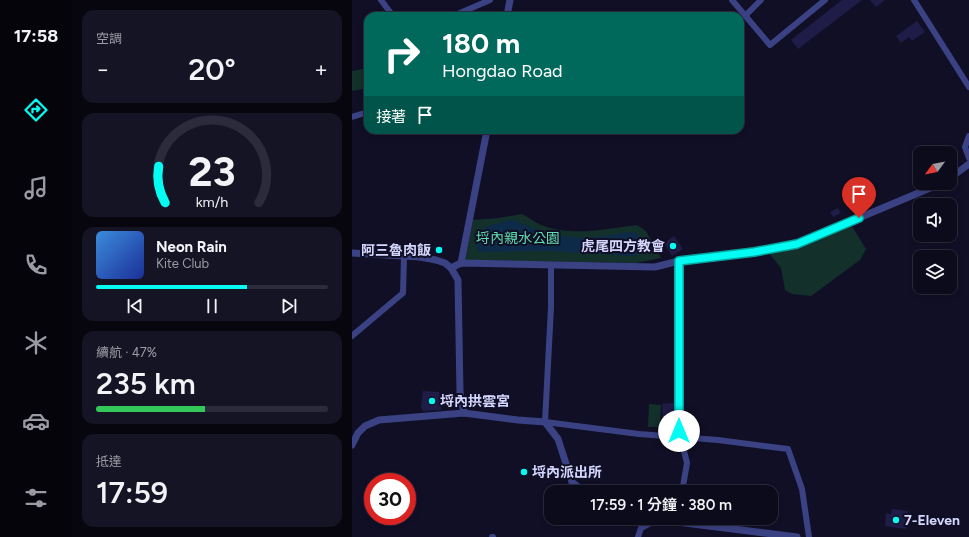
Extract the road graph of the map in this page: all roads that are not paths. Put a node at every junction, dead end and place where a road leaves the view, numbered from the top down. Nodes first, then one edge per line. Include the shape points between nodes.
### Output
1 (381, 0) edge
2 (490, 0) edge
3 (510, 0) edge
4 (732, 0) edge
5 (761, 0) edge
6 (825, 0) edge
7 (914, 0) edge
8 (390, 12) edge
9 (462, 12) edge
10 (508, 12) edge
11 (742, 12) edge
12 (745, 16) joint
13 (969, 88) edge
14 (364, 113) edge
15 (352, 117) edge
16 (486, 134) edge
17 (969, 136) edge
18 (969, 158) edge
19 (969, 164) edge
20 (957, 173) edge
21 (925, 190) edge
22 (352, 253) edge
23 (404, 257) junction
24 (679, 261) junction
25 (461, 263) junction
26 (551, 265) junction
27 (451, 268) junction
28 (352, 336) edge
29 (464, 413) junction
30 (546, 422) junction
31 (680, 438) junction
32 (352, 445) edge
33 (576, 485) edge
34 (683, 485) edge
35 (647, 525) edge
36 (712, 525) edge
37 (638, 537) edge
38 (797, 537) edge
39 (809, 537) edge

1 - 8 street
2 - 9 street
3 - 10 street
4 - 11 street
5 - 12 street
6 - 12 street via 770,45
7 - 13 street
14 - 15 street
16 - 25 street
17 - 18 street via 965,147
19 - 20 street
21 - 24 street via 797,244
22 - 23 street
23 - 27 street via 436,260
23 - 28 street via 403,293
24 - 26 street via 654,267
24 - 31 street
25 - 26 street
25 - 27 street
26 - 30 street
27 - 29 street via 458,280 460,392
29 - 30 street
29 - 32 street via 379,420 365,426
30 - 31 street
30 - 33 street via 558,438 572,482
31 - 34 street via 687,463
31 - 39 street via 788,449 802,489
35 - 37 street via 641,528
36 - 38 street

